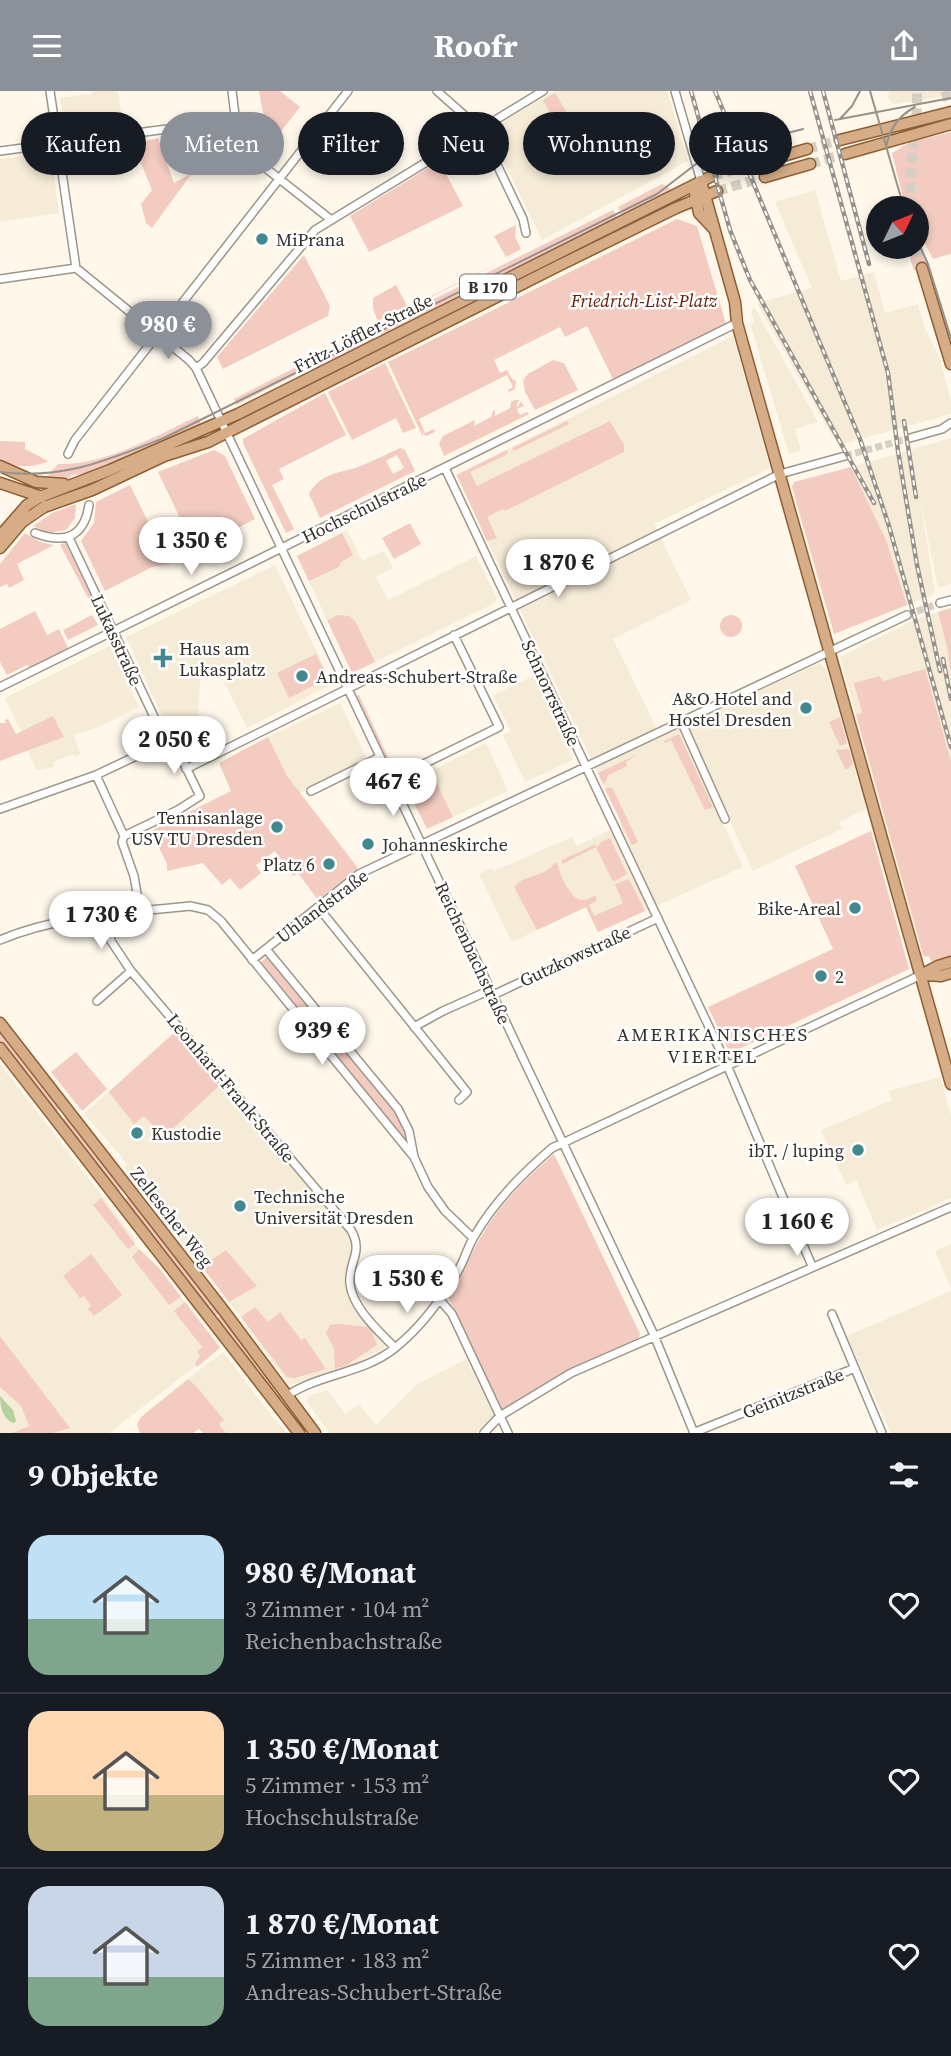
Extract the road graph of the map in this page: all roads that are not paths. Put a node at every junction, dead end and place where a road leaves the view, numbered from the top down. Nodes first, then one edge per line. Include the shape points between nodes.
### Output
1 (50, 91) edge
2 (232, 91) edge
3 (348, 91) edge
4 (437, 91) edge
5 (543, 91) edge
6 (676, 91) edge
7 (53, 112) edge
8 (235, 112) edge
9 (461, 112) edge
10 (508, 112) edge
11 (951, 112) edge
12 (951, 124) edge
13 (840, 140) tunnel mouth
14 (21, 149) edge
15 (807, 149) tunnel mouth
16 (0, 151) edge
17 (792, 153) edge
18 (845, 154) tunnel mouth
19 (810, 164) tunnel mouth
20 (418, 166) edge
21 (62, 175) edge
22 (275, 175) edge
23 (502, 175) edge
24 (712, 176) tunnel mouth
25 (765, 177) tunnel mouth
26 (280, 179) junction
27 (701, 181) junction
28 (717, 191) tunnel mouth
29 (701, 197) junction
30 (330, 219) junction
31 (526, 233) dead end
32 (76, 268) junction
33 (922, 268) tunnel mouth
34 (0, 279) edge
35 (737, 323) junction
36 (158, 335) junction
37 (951, 364) edge
38 (196, 368) junction
39 (221, 421) junction
40 (951, 423) edge
41 (942, 429) junction
42 (951, 430) edge
43 (226, 433) junction
44 (910, 438) tunnel mouth
45 (68, 453) dead end
46 (845, 456) tunnel mouth
47 (0, 466) edge
48 (445, 468) junction
49 (780, 474) junction
50 (0, 483) edge
51 (71, 484) junction
52 (40, 497) junction
53 (60, 500) junction
54 (89, 505) dead end
55 (35, 533) dead end
56 (0, 536) edge
57 (69, 538) junction
58 (0, 548) edge
59 (281, 548) junction
60 (951, 600) edge
61 (940, 603) tunnel mouth
62 (510, 607) junction
63 (907, 615) tunnel mouth
64 (113, 631) junction
65 (454, 635) junction
66 (830, 650) junction
67 (0, 687) edge
68 (348, 689) junction
69 (681, 720) junction
70 (166, 742) junction
71 (380, 757) junction
72 (585, 766) junction
73 (186, 769) junction
74 (96, 775) junction
75 (391, 780) junction
76 (311, 791) dead end
77 (0, 809) edge
78 (725, 819) dead end
79 (124, 836) junction
80 (421, 844) junction
81 (318, 907) junction
82 (141, 911) junction
83 (107, 915) junction
84 (657, 918) junction
85 (0, 940) edge
86 (266, 949) junction
87 (252, 960) junction
88 (951, 962) edge
89 (131, 971) junction
90 (951, 973) edge
91 (921, 975) junction
92 (491, 992) junction
93 (97, 1001) dead end
94 (0, 1023) edge
95 (414, 1027) junction
96 (0, 1048) edge
97 (727, 1065) junction
98 (951, 1084) edge
99 (459, 1100) dead end
100 (562, 1142) junction
101 (414, 1157) junction
102 (951, 1207) edge
103 (473, 1238) junction
104 (812, 1266) junction
105 (440, 1300) junction
106 (832, 1314) dead end
107 (654, 1335) junction
108 (395, 1348) junction
109 (855, 1368) junction
110 (288, 1395) junction
111 (500, 1416) junction
112 (299, 1433) edge
113 (315, 1433) edge
114 (484, 1433) edge
115 (508, 1433) edge
116 (694, 1433) edge
117 (882, 1433) edge

1 - 7 street
2 - 8 street
3 - 26 street
4 - 9 street
5 - 10 street
6 - 27 street
11 - 13 main road
12 - 18 main road
14 - 16 street
15 - 17 main road
19 - 25 main road
20 - 30 street
21 - 32 street
22 - 26 street
23 - 31 street
24 - 27 main road, B 170
26 - 30 street
26 - 36 street
27 - 29 main road
27 - 39 main road, Fritz-Löffler-Straße / B 170
28 - 29 main road, B 170
29 - 35 main road via 715,230
29 - 43 main road, Fritz-Löffler-Straße / B 170
30 - 38 street via 315,230
32 - 34 street
32 - 36 street, Reichenbachstraße
33 - 37 main road
35 - 48 street, Hochschulstraße
35 - 49 main road
36 - 38 street, Reichenbachstraße
36 - 45 street
38 - 39 street, Reichenbachstraße
39 - 43 street, Reichenbachstraße
39 - 51 main road, Fritz-Löffler-Straße / B 170
40 - 41 street
41 - 42 street
41 - 44 street
43 - 53 main road, Fritz-Löffler-Straße / B 170
43 - 59 street, Reichenbachstraße
46 - 49 street
47 - 51 main road via 36,482
48 - 59 street, Hochschulstraße
48 - 62 street, Schnorrstraße
49 - 62 street
49 - 66 main road
50 - 52 main road
51 - 52 main road, B 170
52 - 53 main road
52 - 56 main road, B 170
53 - 58 main road, B 170 via 33,513
54 - 57 street via 87,518
55 - 57 street via 51,539
57 - 64 street, Lukasstraße
59 - 64 street, Hochschulstraße
59 - 68 street, Reichenbachstraße
60 - 61 street
62 - 65 street
62 - 72 street, Schnorrstraße
63 - 66 street, Uhlandstraße
64 - 67 street, Hochschulstraße
64 - 70 street, Lukasstraße
65 - 68 street
65 - 75 street via 499,727
66 - 69 street, Uhlandstraße
66 - 91 main road
68 - 71 street, Reichenbachstraße
68 - 73 street
69 - 72 street, Uhlandstraße
69 - 78 street
70 - 73 street, Lukasstraße via 173,741
70 - 74 street
71 - 75 street, Reichenbachstraße
71 - 76 street
72 - 80 street, Uhlandstraße
72 - 84 street, Schnorrstraße
73 - 79 street via 200,796
74 - 77 street
74 - 79 street
75 - 80 street, Reichenbachstraße
79 - 82 street
80 - 81 street, Uhlandstraße via 359,874
80 - 92 street, Reichenbachstraße
81 - 86 street, Uhlandstraße
81 - 95 street
82 - 83 street
82 - 87 street via 208,910
83 - 85 street via 47,925
83 - 89 street, Leonhard-Frank-Straße via 111,941
84 - 92 street, Gutzkowstraße
84 - 97 street, Schnorrstraße
86 - 87 street, Uhlandstraße
86 - 101 street via 398,1109
87 - 101 street
88 - 91 main road
89 - 93 street
89 - 108 street, Leonhard-Frank-Straße via 351,1230 357,1255 350,1284 359,1306
90 - 91 main road
91 - 97 street
91 - 98 main road
92 - 95 street, Gutzkowstraße
92 - 100 street, Reichenbachstraße
94 - 110 main road, Zellescher Weg
95 - 99 street via 467,1092
96 - 112 main road, Zellescher Weg
97 - 100 street
97 - 104 street
100 - 103 street via 500,1199
100 - 107 street, Reichenbachstraße
101 - 103 street via 445,1211
102 - 104 street
103 - 105 street
104 - 107 street
105 - 108 street
105 - 111 street via 452,1314
106 - 109 street
107 - 111 street via 571,1373
107 - 116 street, Reichenbachstraße
108 - 110 street
109 - 116 street, Geinitzstraße
109 - 117 street
110 - 113 main road, Zellescher Weg
111 - 114 street
111 - 115 street

